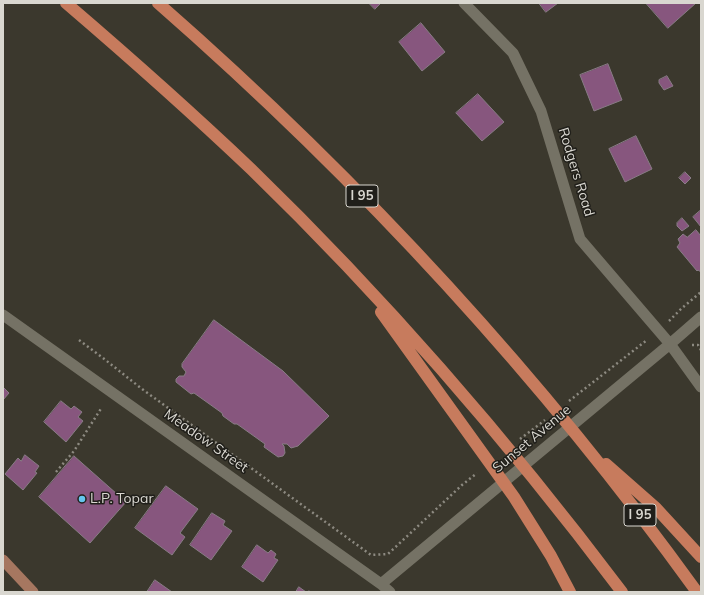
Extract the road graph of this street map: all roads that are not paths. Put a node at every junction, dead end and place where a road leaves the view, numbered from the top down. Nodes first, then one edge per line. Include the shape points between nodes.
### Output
1 (66, 3) edge
2 (158, 3) edge
3 (464, 3) edge
4 (352, 272) junction
5 (3, 315) edge
6 (701, 317) edge
7 (670, 344) junction
8 (701, 387) edge
9 (580, 440) junction
10 (701, 557) edge
11 (3, 560) edge
12 (386, 588) edge
13 (33, 592) edge
14 (570, 592) edge
15 (622, 592) edge
16 (697, 592) edge

1 - 4 highway via 199,120
2 - 9 highway, I 95 via 242,78 346,179 446,284
3 - 7 street, Rodgers Road via 513,53 541,111 580,239
4 - 14 highway via 514,498 551,556
4 - 15 highway via 448,376 505,443
5 - 12 street, Meadow Street
6 - 7 street, Sunset Avenue
7 - 8 street, Rodgers Road
7 - 12 street, Sunset Avenue
9 - 10 highway via 656,508
9 - 16 highway, I 95
11 - 13 main road

